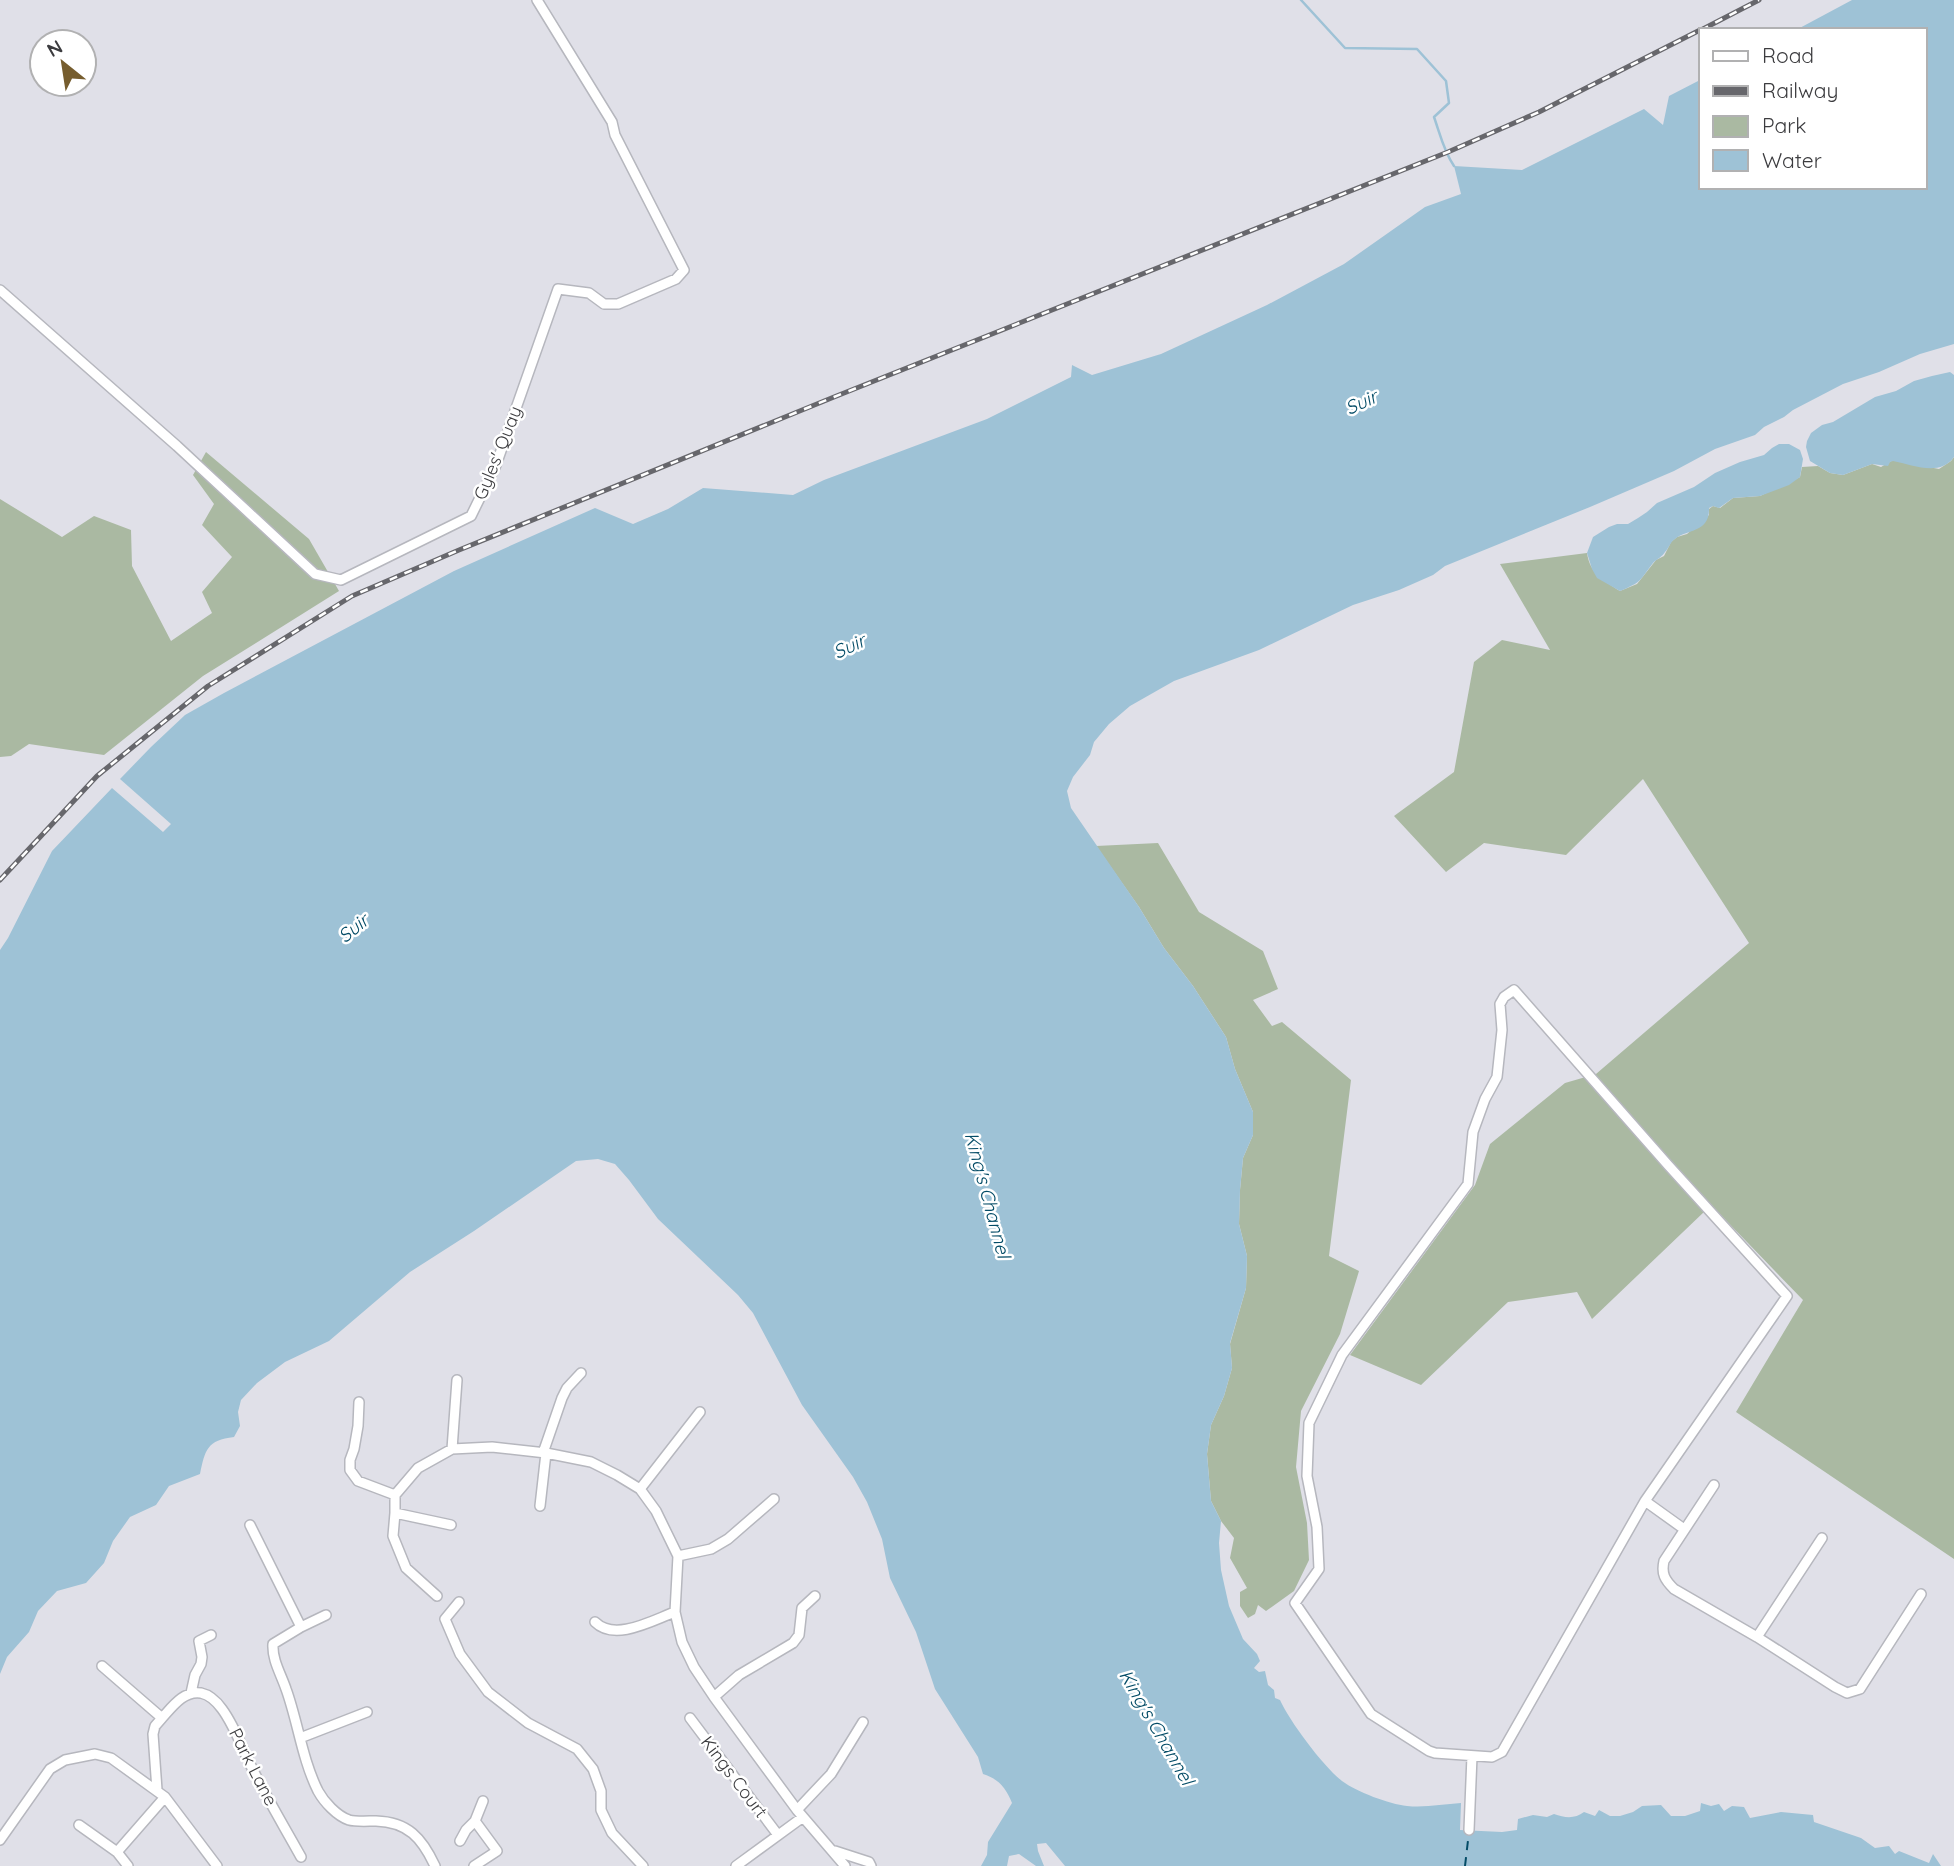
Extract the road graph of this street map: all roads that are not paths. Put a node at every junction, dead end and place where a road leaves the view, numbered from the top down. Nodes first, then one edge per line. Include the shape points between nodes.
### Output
1 (537, 0) edge
2 (0, 290) edge
3 (581, 1373) dead end
4 (457, 1380) dead end
5 (359, 1402) dead end
6 (700, 1412) dead end
7 (452, 1449) junction
8 (545, 1453) junction
9 (1714, 1485) dead end
10 (640, 1489) junction
11 (395, 1495) junction
12 (774, 1499) dead end
13 (1644, 1501) junction
14 (540, 1506) dead end
15 (395, 1513) junction
16 (250, 1525) dead end
17 (452, 1525) dead end
18 (1684, 1529) junction
19 (1822, 1538) dead end
20 (678, 1556) junction
21 (1921, 1594) dead end
22 (437, 1595) dead end
23 (814, 1596) dead end
24 (459, 1602) dead end
25 (675, 1612) junction
26 (326, 1615) dead end
27 (595, 1622) dead end
28 (301, 1627) junction
29 (211, 1635) dead end
30 (1757, 1637) junction
31 (102, 1665) dead end
32 (191, 1693) junction
33 (714, 1697) junction
34 (367, 1712) dead end
35 (162, 1718) junction
36 (690, 1718) dead end
37 (863, 1722) dead end
38 (300, 1738) junction
39 (1472, 1756) junction
40 (161, 1794) junction
41 (483, 1801) dead end
42 (800, 1813) junction
43 (475, 1821) junction
44 (79, 1825) dead end
45 (1469, 1830) dead end
46 (778, 1835) junction
47 (0, 1840) edge
48 (460, 1841) dead end
49 (833, 1851) junction
50 (117, 1852) junction
51 (301, 1857) dead end
52 (128, 1866) edge
53 (217, 1866) edge
54 (435, 1866) edge
55 (474, 1866) edge
56 (643, 1866) edge
57 (736, 1866) edge
58 (845, 1866) edge
59 (871, 1866) edge

1 - 2 street, Gyles' Quay via 612,122 684,270 676,279 618,304 604,304 589,293 558,289 496,465 471,516 341,580 315,574
3 - 8 street via 562,1398
4 - 7 street
5 - 11 street via 350,1470 358,1481
6 - 10 street
7 - 8 street via 492,1447
7 - 11 street via 418,1468
8 - 10 street via 591,1462
8 - 14 street
9 - 18 street
10 - 20 street
11 - 15 street
12 - 20 street via 728,1539 711,1549
13 - 18 street
13 - 39 street via 1505,1747 1498,1755
13 - 39 street via 1787,1296 1514,990 1500,1004 1497,1077 1473,1132 1468,1184 1342,1355 1308,1423 1307,1476 1319,1569 1294,1604 1371,1714 1429,1751
15 - 17 street
15 - 22 street via 393,1536 406,1567
16 - 28 street
18 - 30 street via 1664,1561 1666,1581
19 - 30 street
20 - 25 street
21 - 30 street via 1867,1681 1847,1693
23 - 33 street via 802,1608 799,1635 793,1643 739,1675
24 - 56 street via 445,1619 473,1674 528,1723 577,1749 593,1769 601,1791 601,1810 612,1833
25 - 27 street via 632,1628 605,1629
25 - 33 street via 682,1642
26 - 28 street
28 - 38 street via 273,1644 272,1654
29 - 32 street via 199,1641 201,1664
31 - 35 street
32 - 35 street
32 - 51 street, Park Lane via 211,1697 223,1710
33 - 42 street
34 - 38 street
35 - 40 street via 153,1734
36 - 46 street, Kings Court
37 - 42 street
38 - 54 street via 319,1792 332,1809 349,1820 383,1821 410,1830
39 - 45 street
40 - 47 street via 111,1758 95,1754 65,1760 50,1769
40 - 50 street
40 - 53 street
41 - 43 street
42 - 46 street, Kings Court
42 - 49 street
43 - 48 street
43 - 55 street via 498,1852
44 - 50 street
46 - 57 street, Kings Court
49 - 58 street
49 - 59 street
50 - 52 street

